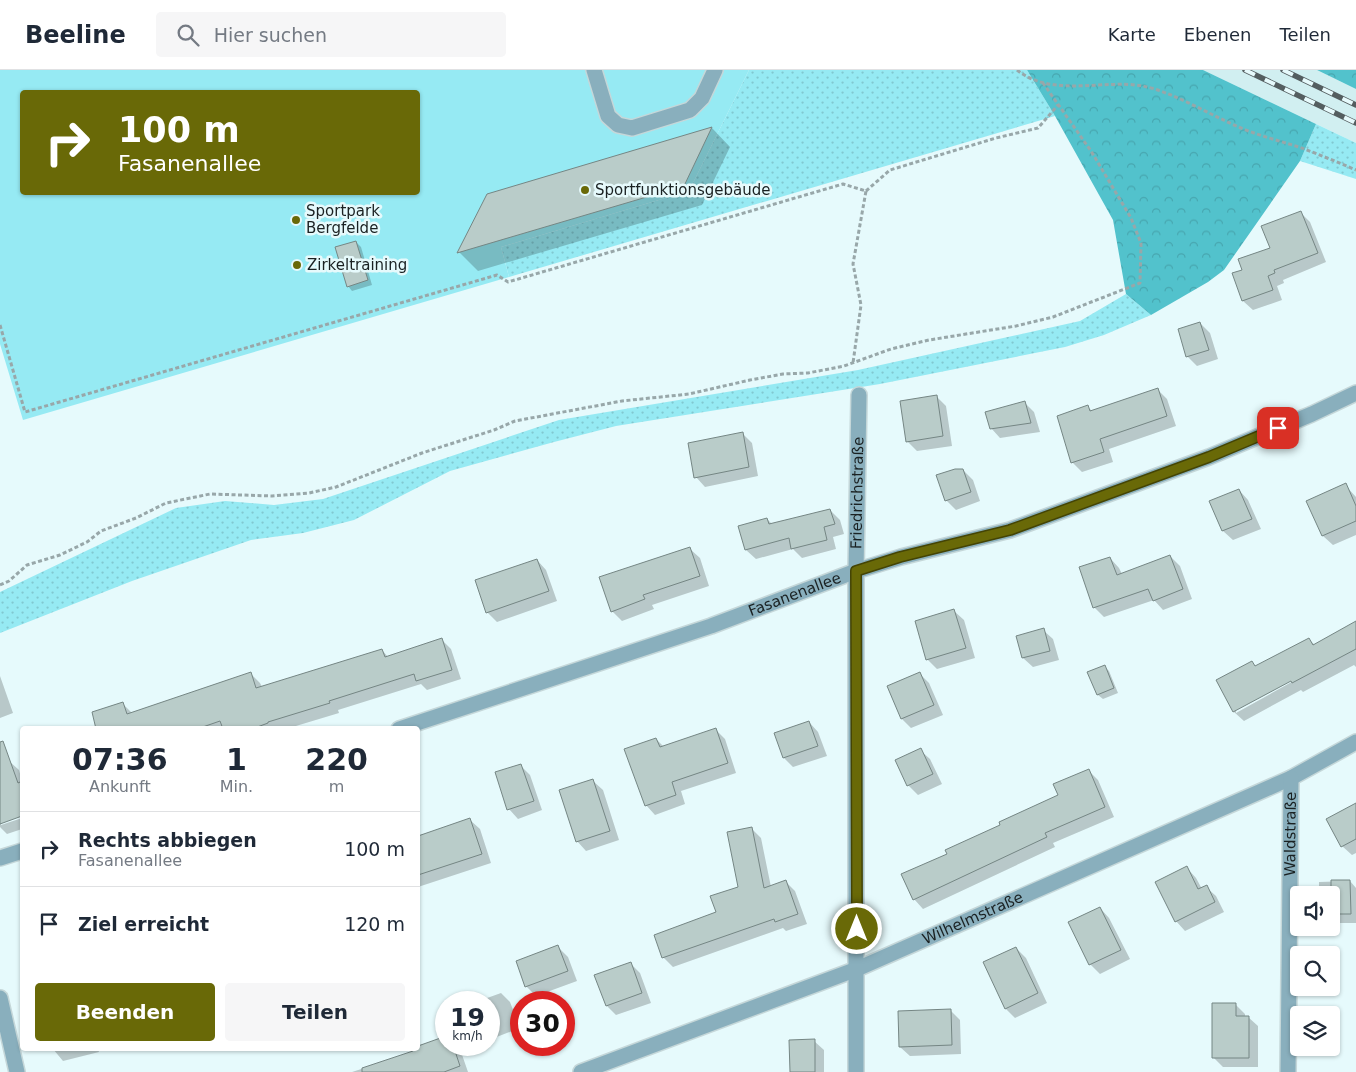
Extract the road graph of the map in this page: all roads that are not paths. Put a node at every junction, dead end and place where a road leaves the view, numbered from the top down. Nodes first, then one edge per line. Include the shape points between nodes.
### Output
1 (594, 70) edge
2 (715, 70) edge
3 (1356, 393) edge
4 (859, 395) dead end
5 (856, 571) junction
6 (408, 726) edge
7 (1356, 742) edge
8 (1291, 778) junction
9 (20, 852) edge
10 (0, 858) edge
11 (857, 968) junction
12 (0, 998) edge
13 (17, 1072) edge
14 (582, 1072) edge
15 (856, 1072) edge
16 (1288, 1072) edge

1 - 2 street via 608,116 618,126 632,128 690,110 702,98
3 - 5 street, Fasanenallee via 1209,457 1010,530
4 - 5 street, Friedrichstraße
5 - 6 street, Fasanenallee via 711,626
5 - 11 street, Friedrichstraße
7 - 8 street, Wilhelmstraße
8 - 11 street, Wilhelmstraße
8 - 16 street, Waldstraße
9 - 10 street
11 - 14 street, Wilhelmstraße
11 - 15 street, Friedrichstraße
12 - 13 street

